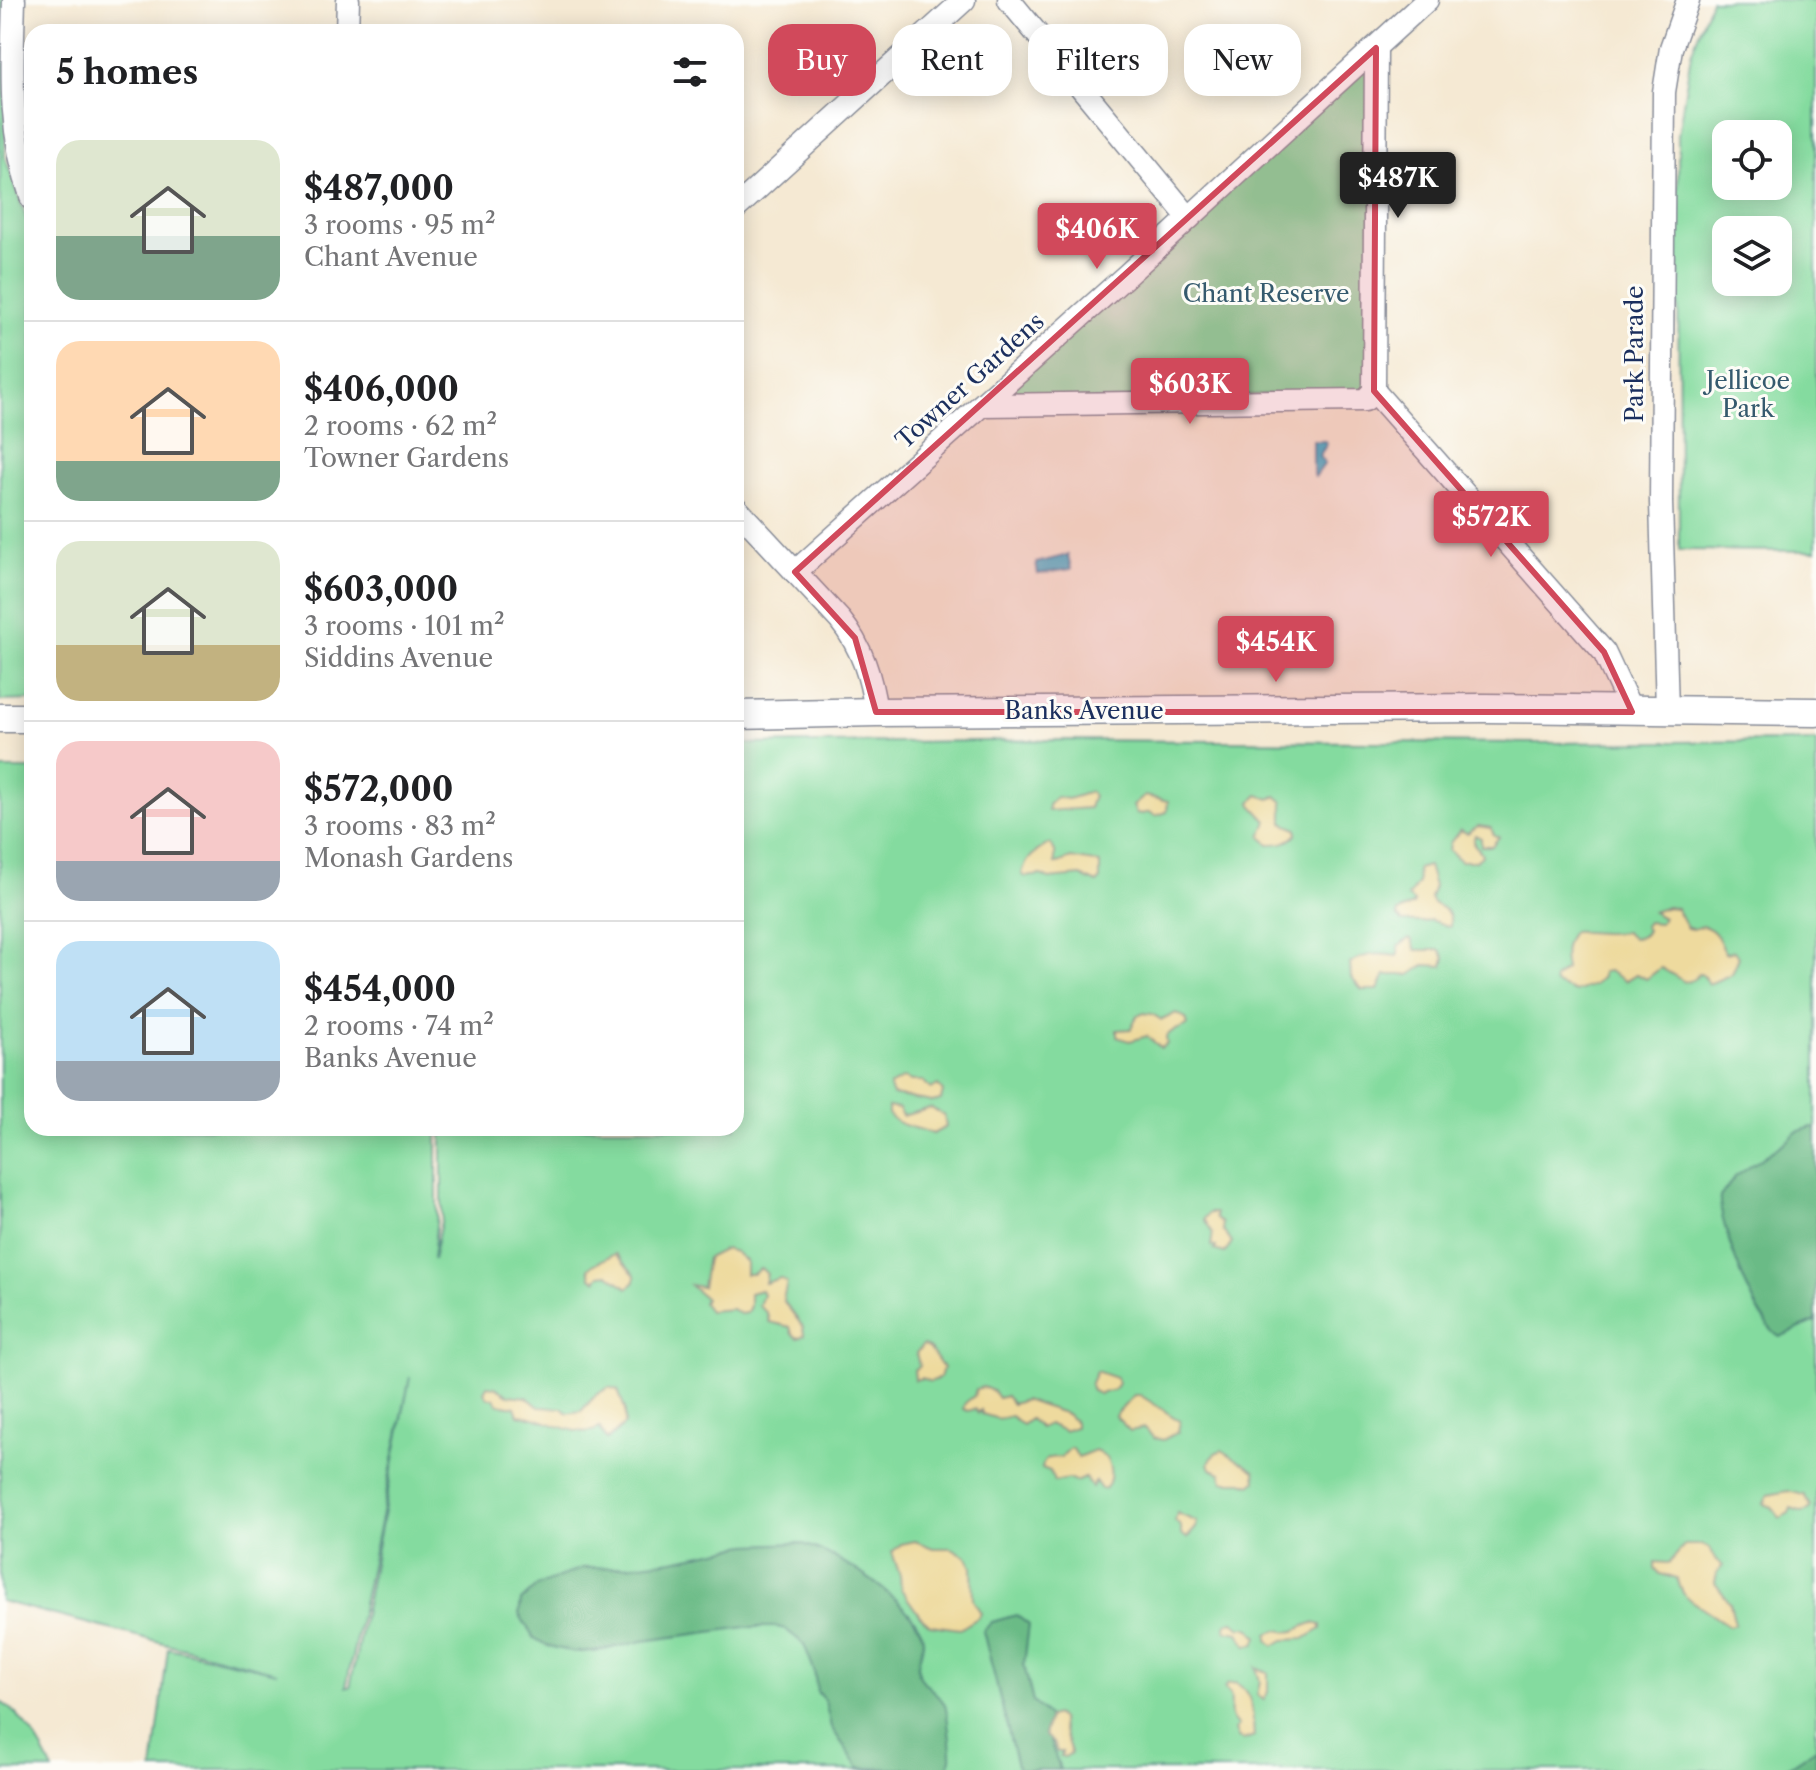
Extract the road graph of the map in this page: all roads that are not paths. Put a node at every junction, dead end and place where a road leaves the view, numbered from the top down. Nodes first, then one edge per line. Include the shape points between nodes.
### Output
1 (14, 0) edge
2 (348, 0) edge
3 (964, 0) edge
4 (1009, 0) edge
5 (1427, 0) edge
6 (1688, 0) edge
7 (347, 24) edge
8 (1376, 48) junction
9 (24, 171) edge
10 (744, 201) edge
11 (1189, 218) junction
12 (1374, 391) junction
13 (982, 405) junction
14 (744, 517) edge
15 (795, 572) junction
16 (1667, 711) junction
17 (876, 712) junction
18 (1632, 712) junction
19 (1816, 712) edge
20 (744, 715) edge
21 (0, 718) edge
22 (24, 718) edge
23 (0, 733) edge
24 (24, 733) edge

1 - 9 street via 12,95 15,140
2 - 7 street
3 - 10 street
4 - 11 street
5 - 8 street, Towner Gardens
6 - 16 street, Park Parade via 1667,69 1662,147 1661,502
8 - 11 street, Towner Gardens
8 - 12 street
11 - 13 street, Towner Gardens
12 - 13 street via 1365,400
12 - 18 street via 1604,652
13 - 15 street, Towner Gardens
14 - 15 street
15 - 17 street via 855,638
16 - 18 street, Banks Avenue
16 - 19 street, Banks Avenue
17 - 18 street, Banks Avenue
17 - 20 street, Banks Avenue
21 - 22 street
23 - 24 street

